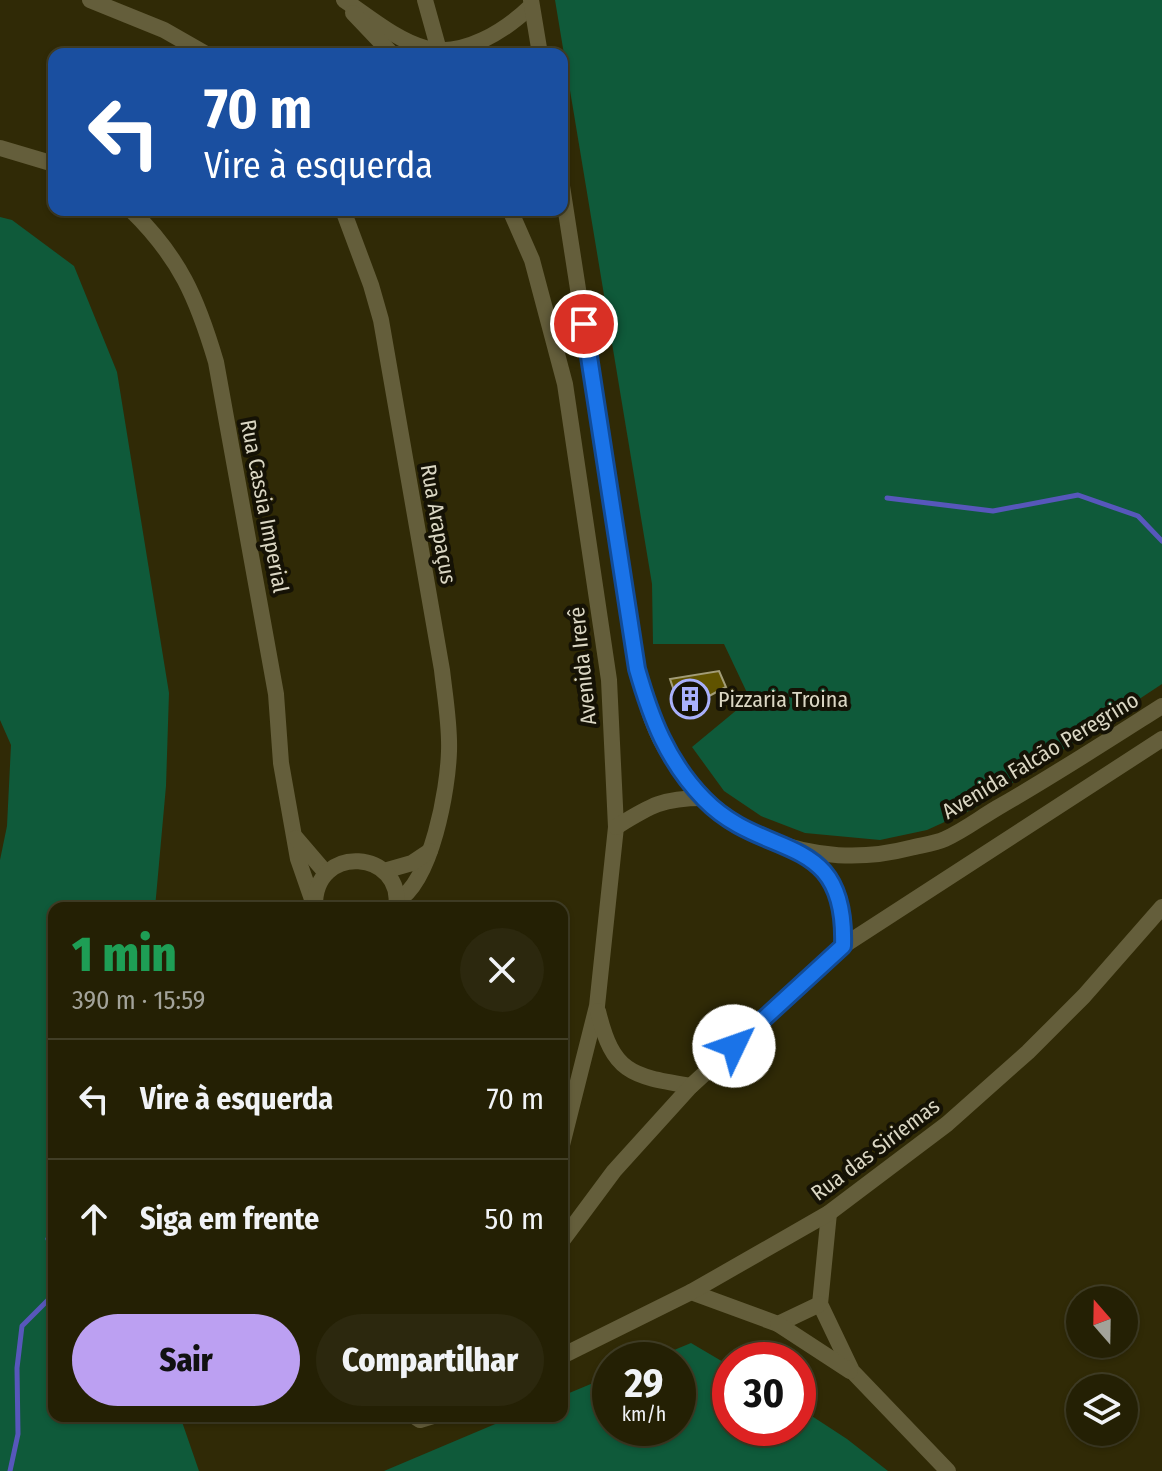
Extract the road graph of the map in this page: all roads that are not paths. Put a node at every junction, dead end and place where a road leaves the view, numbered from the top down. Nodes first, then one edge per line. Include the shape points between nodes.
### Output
1 (90, 0) edge
2 (342, 0) edge
3 (425, 0) edge
4 (531, 3) edge
5 (196, 48) edge
6 (386, 48) edge
7 (425, 48) edge
8 (438, 48) edge
9 (457, 48) edge
10 (539, 48) edge
11 (0, 148) edge
12 (48, 162) edge
13 (137, 216) edge
14 (345, 216) edge
15 (513, 216) edge
16 (567, 216) edge
17 (1162, 706) edge
18 (1162, 739) edge
19 (703, 798) junction
20 (616, 827) junction
21 (293, 834) junction
22 (794, 850) junction
23 (430, 851) junction
24 (384, 871) junction
25 (326, 873) junction
26 (313, 902) edge
27 (316, 902) edge
28 (397, 902) edge
29 (399, 902) edge
30 (1162, 907) edge
31 (843, 946) junction
32 (597, 1006) junction
33 (691, 1086) junction
34 (568, 1110) edge
35 (829, 1213) junction
36 (568, 1233) edge
37 (691, 1292) junction
38 (820, 1304) junction
39 (778, 1324) junction
40 (568, 1353) edge
41 (852, 1371) junction
42 (948, 1471) edge

1 - 5 street
2 - 6 street
2 - 7 street
3 - 8 street
4 - 9 street via 508,26
4 - 10 street
11 - 12 street
13 - 21 street, Rua Cassia Imperial via 185,277 216,362 276,694
14 - 23 street, Rua Arapaçus via 381,320 442,670 447,780
15 - 20 street, Avenida Irerê via 532,260 565,384 609,680
16 - 19 street via 637,669 665,749
17 - 22 street, Avenida Falcão Peregrino via 943,840 847,856
18 - 31 street
19 - 20 street via 662,801
19 - 22 street, Avenida Falcão Peregrino via 744,829
20 - 32 street
21 - 25 street
21 - 26 street, Rua Cassia Imperial
22 - 31 street via 821,865 834,882 841,902
23 - 24 street
23 - 29 street, Rua Arapaçus via 418,881
24 - 25 street via 361,860
24 - 28 street
25 - 27 street
30 - 35 street, Rua das Siriemas via 1028,1052 947,1124
31 - 33 street
32 - 33 street via 605,1040 624,1067 648,1079
32 - 34 street
33 - 36 street via 614,1171
35 - 37 street, Rua das Siriemas
35 - 38 street
37 - 39 street
37 - 40 street, Rua das Siriemas
38 - 39 street
38 - 41 street
39 - 41 street
41 - 42 street

